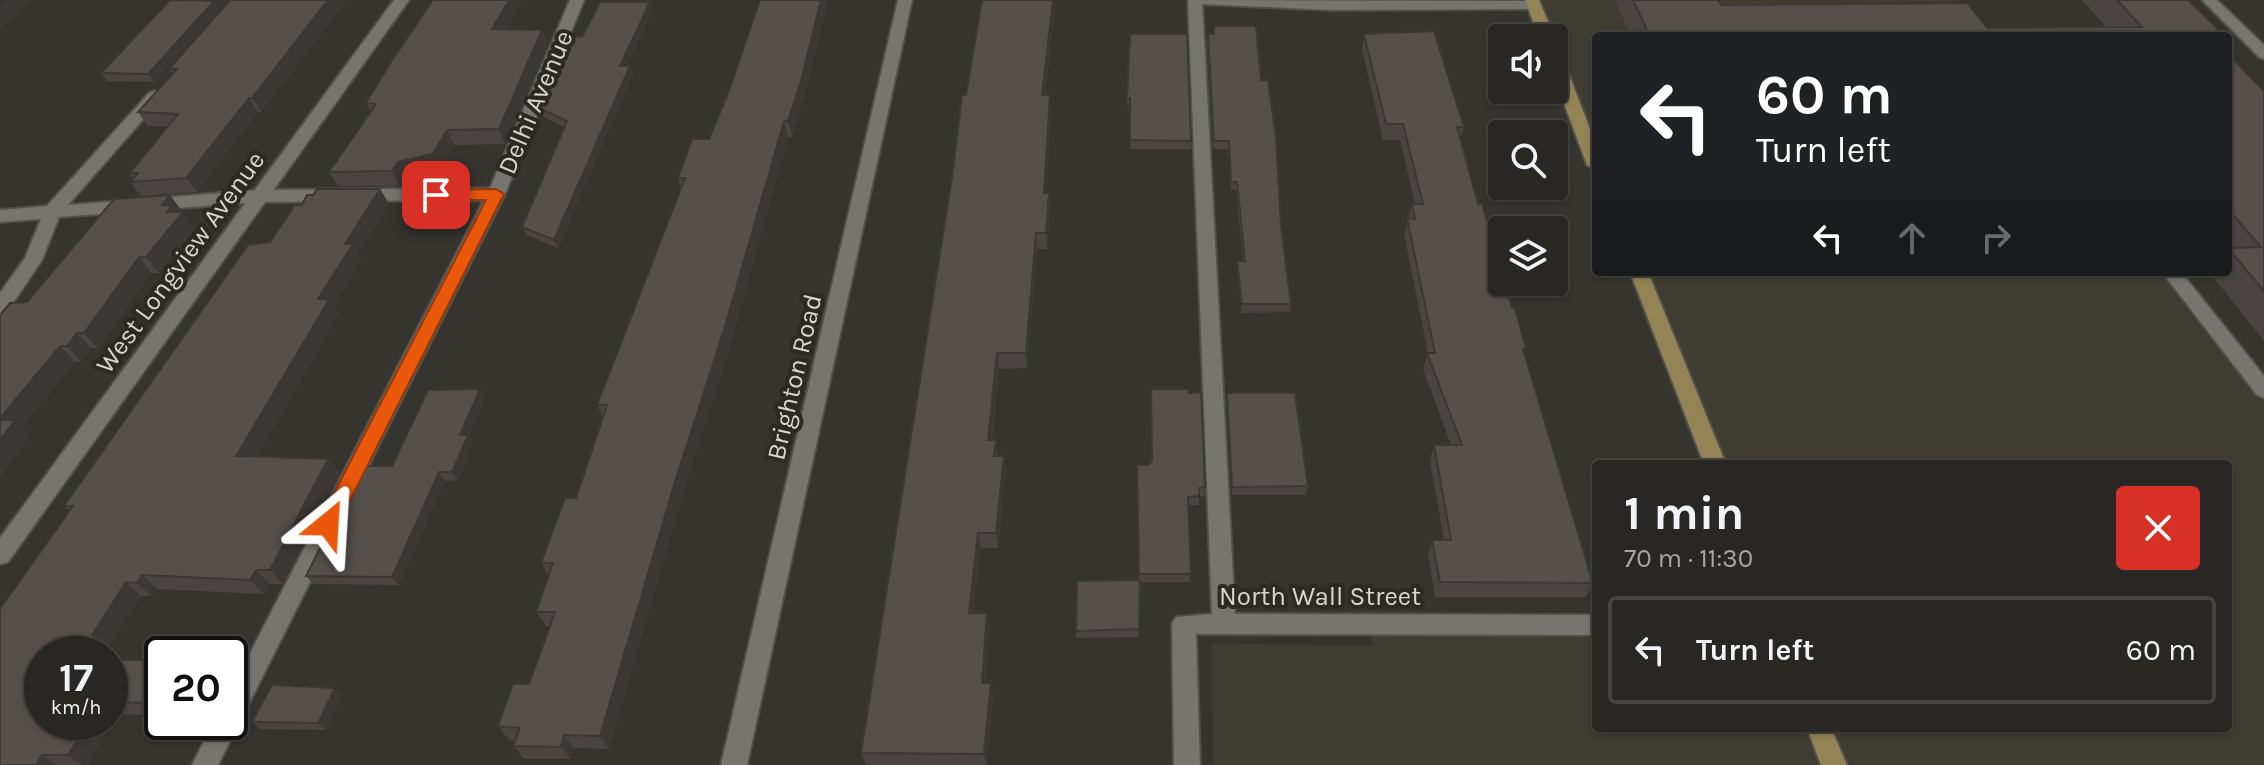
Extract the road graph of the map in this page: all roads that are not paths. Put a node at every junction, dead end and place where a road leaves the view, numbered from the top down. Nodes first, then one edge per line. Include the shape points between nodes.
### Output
1 (402, 0) edge
2 (577, 0) edge
3 (905, 0) edge
4 (1196, 0) edge
5 (2209, 0) edge
6 (1533, 2) edge
7 (1542, 24) edge
8 (2264, 54) edge
9 (167, 82) edge
10 (1568, 93) edge
11 (1592, 155) edge
12 (496, 194) junction
13 (259, 196) junction
14 (53, 211) junction
15 (0, 216) edge
16 (1641, 276) edge
17 (2174, 276) edge
18 (0, 307) edge
19 (2264, 390) edge
20 (1713, 460) edge
21 (0, 555) edge
22 (1224, 624) junction
23 (1592, 625) edge
24 (248, 682) edge
25 (1821, 732) edge
26 (218, 740) edge
27 (205, 765) edge
28 (734, 765) edge
29 (1187, 765) edge
30 (1834, 765) edge

1 - 13 street, West Longview Avenue
2 - 12 street, Delhi Avenue
3 - 28 street, Brighton Road
4 - 6 street via 1333,6
4 - 22 street
5 - 8 street
6 - 7 main road
9 - 14 street
10 - 11 main road
12 - 13 street
12 - 24 street, Delhi Avenue
13 - 14 street
13 - 21 street, West Longview Avenue
14 - 15 street
14 - 18 street via 33,260
16 - 20 main road
17 - 19 street
22 - 23 street, North Wall Street
22 - 29 street, North Wall Street via 1184,624
25 - 30 main road
26 - 27 street, Delhi Avenue

